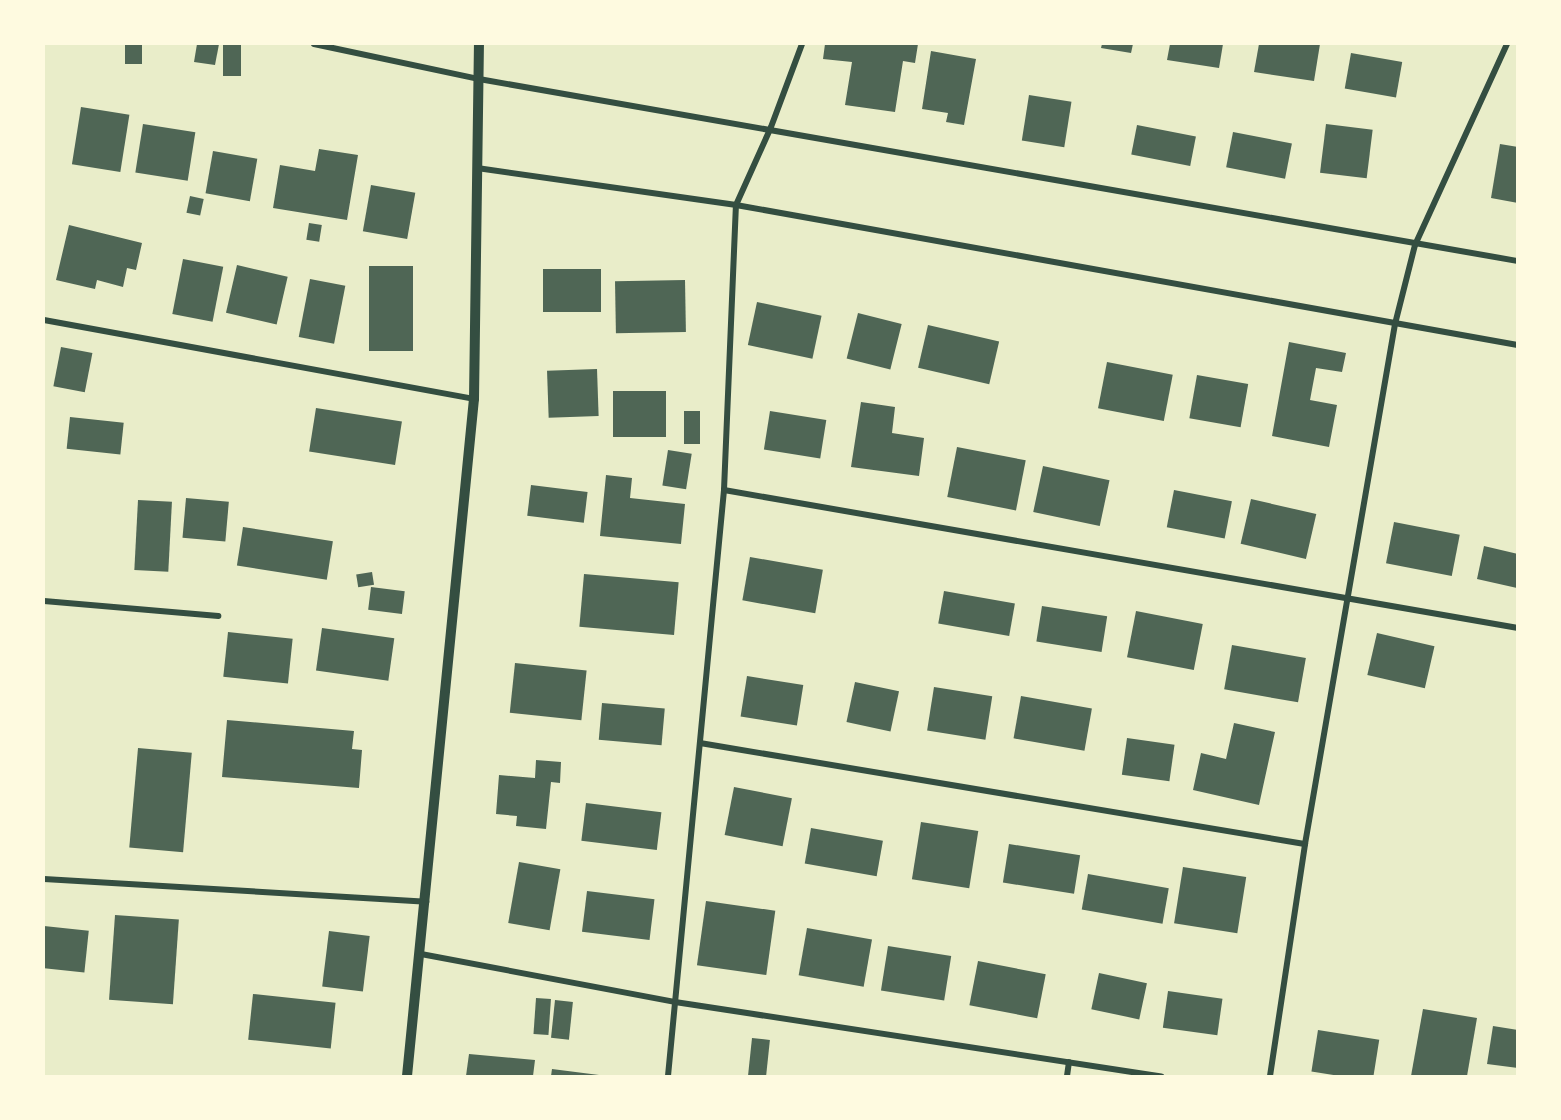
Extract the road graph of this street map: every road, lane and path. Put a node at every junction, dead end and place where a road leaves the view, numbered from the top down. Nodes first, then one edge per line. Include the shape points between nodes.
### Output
1 (314, 44) edge
2 (480, 44) edge
3 (802, 44) edge
4 (1507, 44) edge
5 (480, 79) junction
6 (771, 127) junction
7 (475, 168) junction
8 (736, 205) junction
9 (1415, 245) junction
10 (1518, 261) edge
11 (44, 320) edge
12 (1395, 324) junction
13 (1518, 345) edge
14 (474, 399) junction
15 (724, 490) junction
16 (1350, 598) junction
17 (44, 601) edge
18 (218, 616) dead end
19 (1518, 628) edge
20 (700, 743) junction
21 (1305, 844) junction
22 (44, 879) edge
23 (426, 902) junction
24 (421, 954) junction
25 (675, 1002) junction
26 (1069, 1062) junction
27 (407, 1077) edge
28 (668, 1077) edge
29 (1067, 1077) edge
30 (1161, 1077) edge
31 (1270, 1077) edge

1 - 5 street
2 - 5 street
3 - 6 street
4 - 9 street
5 - 6 street
5 - 7 street
6 - 8 street
6 - 9 street
7 - 8 street
7 - 14 street
8 - 12 street
8 - 15 street
9 - 10 street
9 - 12 street
11 - 14 street
12 - 13 street
12 - 16 street
14 - 23 street
15 - 16 street
15 - 20 street
16 - 19 street
16 - 21 street
17 - 18 street
20 - 21 street
20 - 25 street
21 - 31 street
22 - 23 street
23 - 24 street
24 - 25 street
24 - 27 street
25 - 26 street
25 - 28 street
26 - 29 street
26 - 30 street

